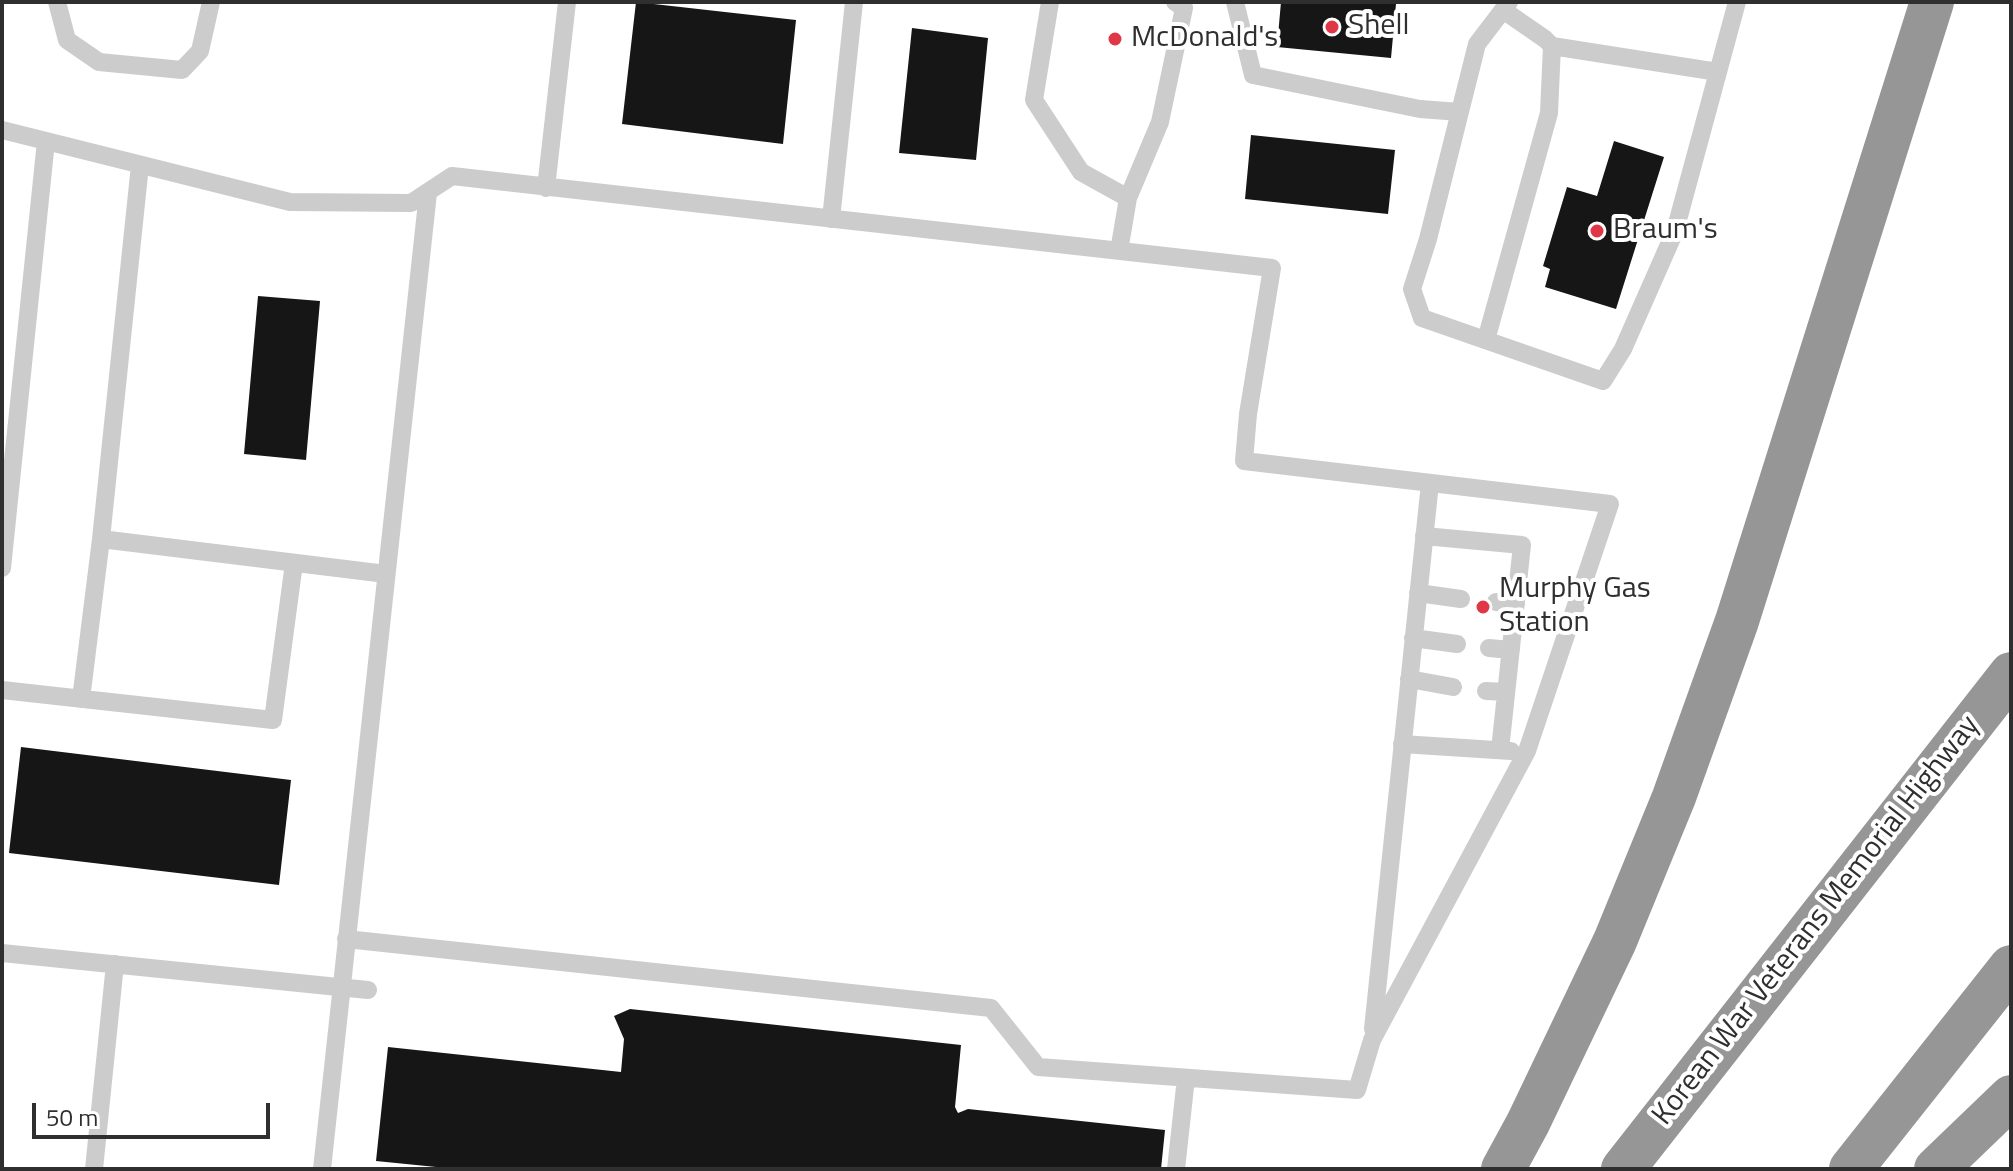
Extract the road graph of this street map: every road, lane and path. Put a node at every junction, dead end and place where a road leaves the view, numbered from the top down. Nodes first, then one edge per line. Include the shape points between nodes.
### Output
1 (57, 2) edge
2 (211, 2) edge
3 (567, 2) edge
4 (854, 2) edge
5 (1050, 2) edge
6 (1235, 2) edge
7 (1737, 2) edge
8 (1932, 2) edge
9 (1187, 4) edge
10 (1506, 6) edge
11 (1552, 46) junction
12 (1718, 72) junction
13 (1460, 112) junction
14 (2, 130) edge
15 (46, 141) junction
16 (140, 165) junction
17 (546, 188) junction
18 (428, 193) junction
19 (1128, 198) junction
20 (831, 219) junction
21 (1119, 251) junction
22 (1486, 340) junction
23 (1430, 483) junction
24 (1424, 536) junction
25 (101, 539) junction
26 (294, 563) junction
27 (2, 568) edge
28 (386, 574) junction
29 (1418, 593) junction
30 (1461, 599) dead end
31 (1496, 602) dead end
32 (1516, 604) junction
33 (1413, 638) junction
34 (1457, 644) dead end
35 (1489, 648) dead end
36 (1511, 650) junction
37 (2011, 674) edge
38 (1409, 679) junction
39 (1453, 687) dead end
40 (2, 690) edge
41 (1486, 691) dead end
42 (1506, 692) junction
43 (81, 699) junction
44 (1402, 744) junction
45 (1500, 750) junction
46 (1527, 751) junction
47 (346, 939) junction
48 (2, 953) edge
49 (115, 964) junction
50 (2011, 967) edge
51 (341, 987) junction
52 (368, 990) dead end
53 (1372, 1040) junction
54 (1186, 1078) junction
55 (2011, 1097) edge
56 (94, 1169) edge
57 (322, 1169) edge
58 (1176, 1169) edge
59 (1503, 1169) edge
60 (1623, 1169) edge
61 (1851, 1169) edge
62 (1936, 1169) edge

1 - 2 lane via 67,40 99,62 182,70 200,51
3 - 17 lane
4 - 20 lane
5 - 19 lane via 1034,100 1081,172
6 - 13 lane via 1253,75 1420,109
7 - 12 lane
8 - 59 highway via 1737,621 1674,797 1615,941
9 - 19 lane via 1160,122
10 - 11 lane
10 - 13 lane via 1477,44
11 - 12 lane
11 - 22 lane via 1549,113
12 - 22 lane via 1675,231 1623,349 1603,381
13 - 22 lane via 1412,289 1422,318
14 - 15 lane
15 - 16 lane
15 - 27 lane
16 - 18 lane via 290,202 411,203
16 - 25 lane
17 - 18 lane via 452,176
17 - 20 lane
18 - 28 lane
19 - 21 lane
20 - 21 lane
21 - 23 lane via 1272,268 1244,461
23 - 24 lane
23 - 46 lane via 1610,504
24 - 29 lane
24 - 32 lane via 1522,545
25 - 26 lane
25 - 43 lane
26 - 28 lane
26 - 43 lane via 273,720
28 - 47 lane
29 - 30 lane
29 - 33 lane
31 - 32 lane
32 - 36 lane
33 - 34 lane
33 - 38 lane
35 - 36 lane
36 - 42 lane
37 - 60 highway, Korean War Veterans Memorial Highway
38 - 39 lane
38 - 44 lane
40 - 43 lane
41 - 42 lane
42 - 45 lane
44 - 45 lane
44 - 53 lane
45 - 46 lane
46 - 53 lane
47 - 51 lane
47 - 54 lane via 991,1008 1038,1067
48 - 49 lane
49 - 51 lane
49 - 56 lane
50 - 61 highway
51 - 52 lane
51 - 57 lane
53 - 54 lane via 1357,1090
54 - 58 lane
55 - 62 highway

